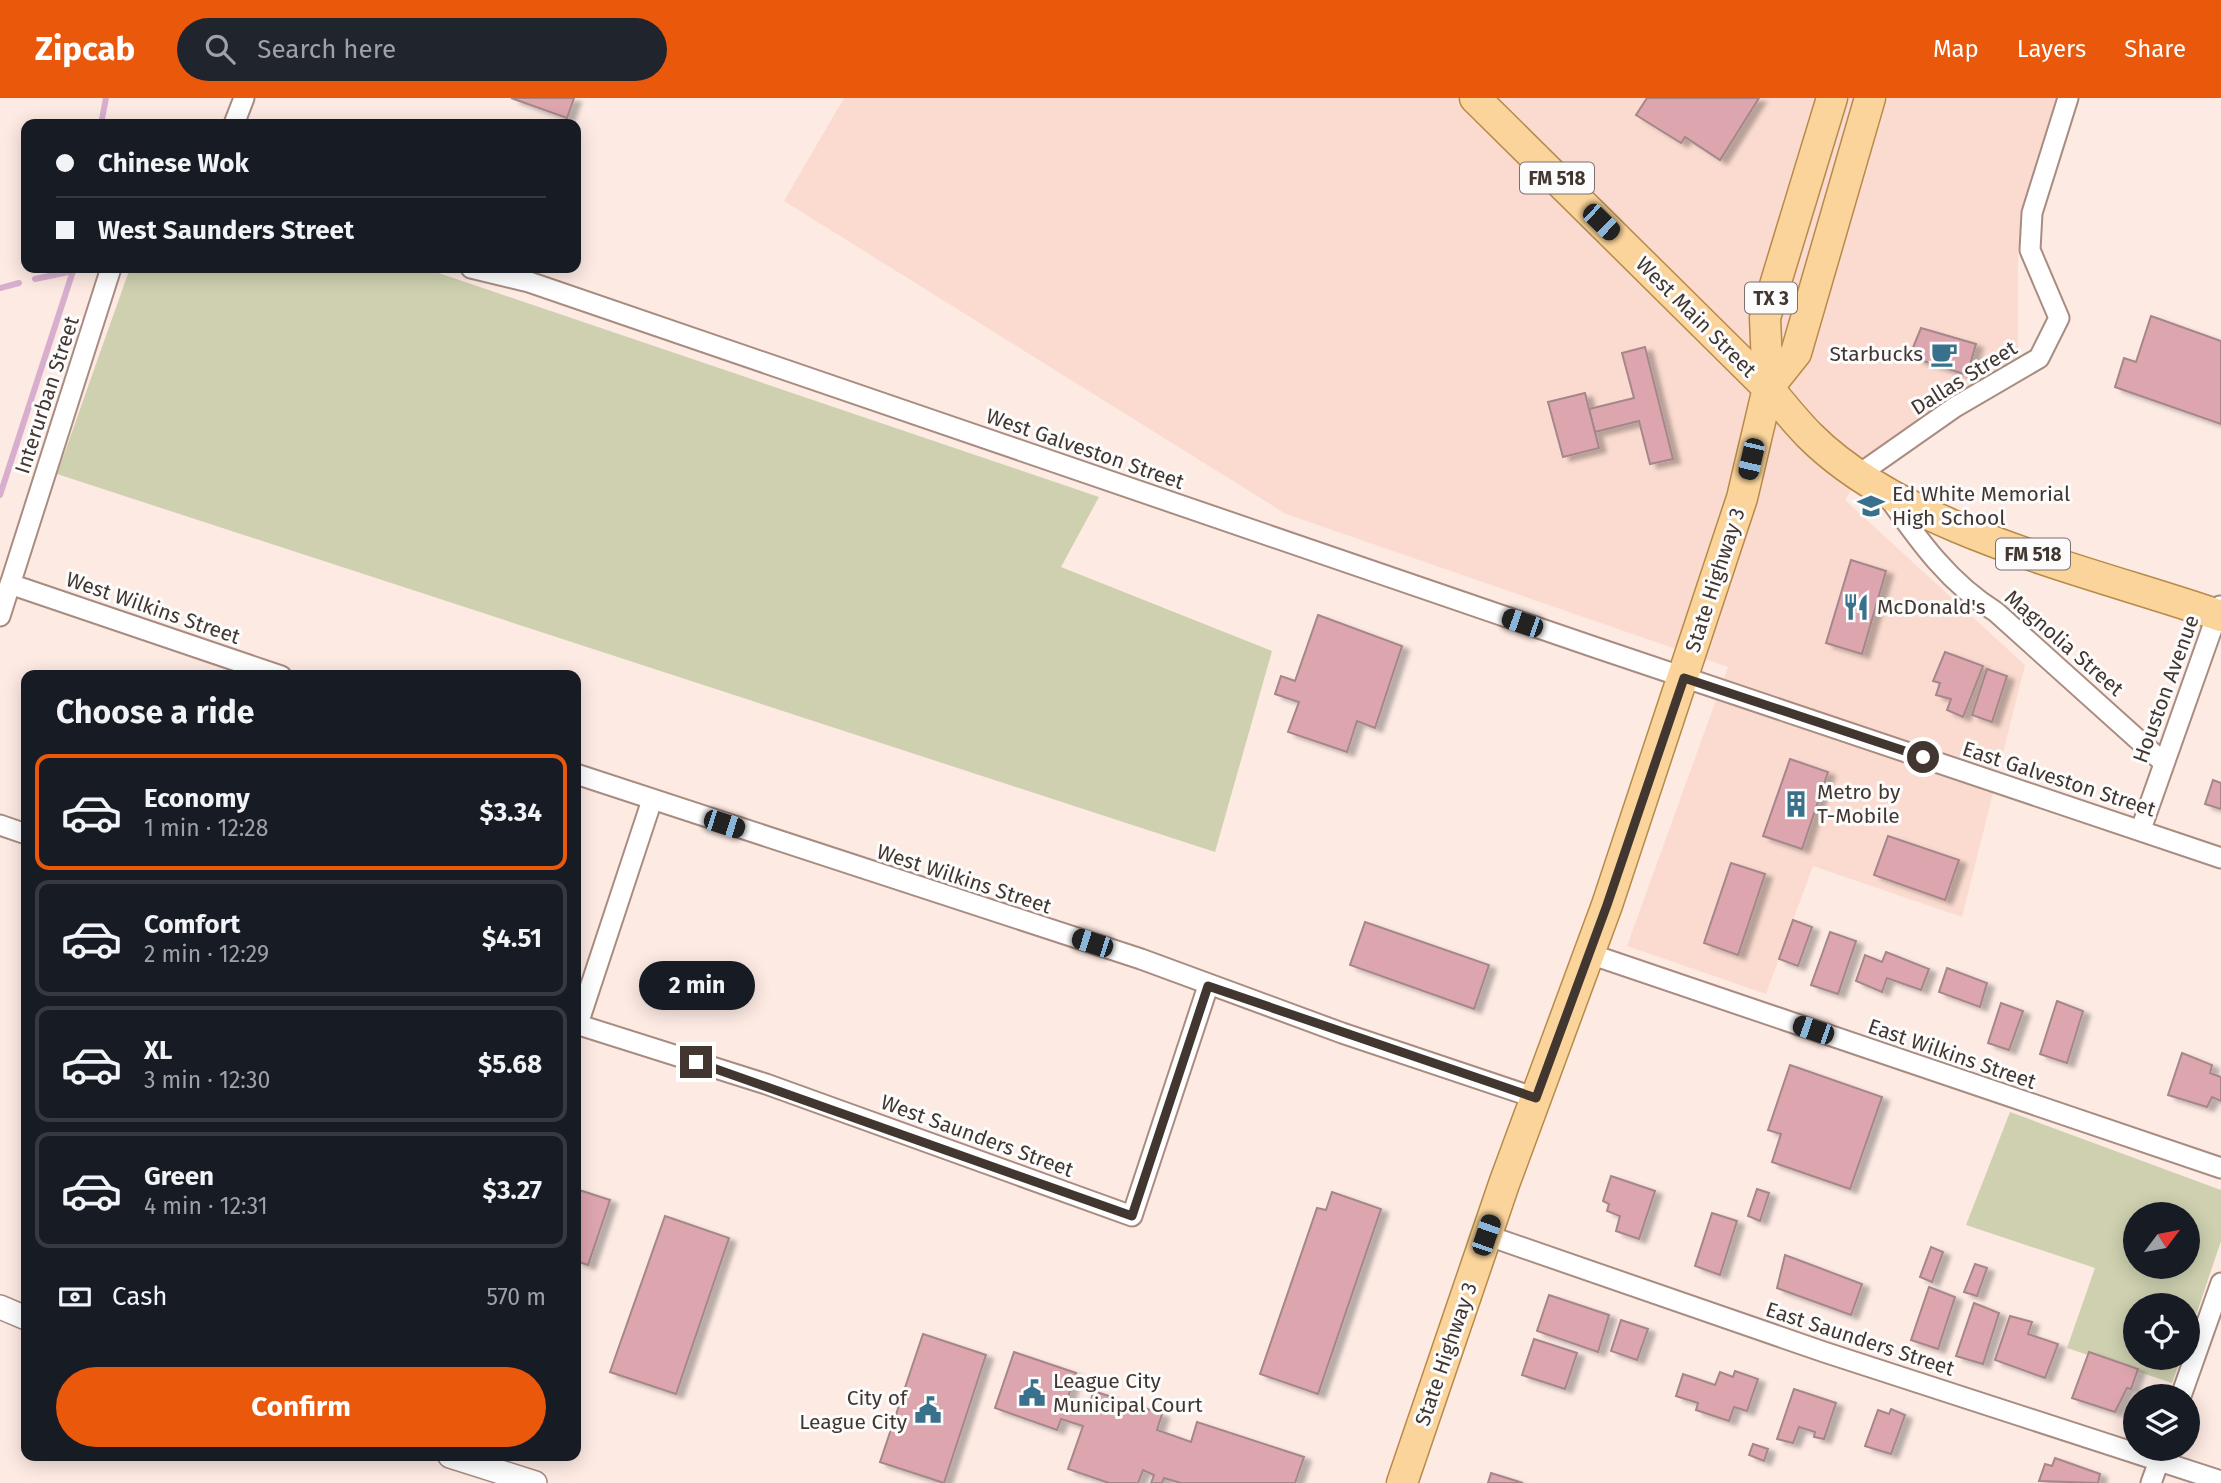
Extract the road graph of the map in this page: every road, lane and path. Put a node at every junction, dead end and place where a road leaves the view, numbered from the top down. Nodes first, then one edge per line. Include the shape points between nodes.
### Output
1 (244, 98) edge
2 (1475, 98) edge
3 (1832, 98) edge
4 (1870, 98) edge
5 (2068, 98) edge
6 (236, 119) edge
7 (109, 273) edge
8 (492, 273) edge
9 (1768, 388) junction
10 (1858, 475) junction
11 (1884, 491) junction
12 (10, 584) junction
13 (2220, 611) edge
14 (0, 616) edge
15 (263, 670) edge
16 (1684, 678) junction
17 (2164, 763) junction
18 (581, 776) edge
19 (652, 800) junction
20 (0, 825) edge
21 (2141, 830) junction
22 (21, 832) edge
23 (2221, 858) edge
24 (1590, 954) junction
25 (1208, 986) junction
26 (581, 1012) edge
27 (581, 1025) edge
28 (1536, 1098) junction
29 (2221, 1168) edge
30 (1486, 1235) junction
31 (2221, 1283) edge
32 (0, 1307) edge
33 (21, 1316) edge
34 (2185, 1384) edge
35 (2123, 1443) edge
36 (466, 1461) edge
37 (2159, 1461) edge
38 (2175, 1461) edge
39 (2221, 1481) edge
40 (534, 1483) edge
41 (1402, 1483) edge
42 (2151, 1483) edge

1 - 6 street
2 - 9 main road, West Main Street / FM 518
3 - 9 main road, State Highway 3 / TX 3 via 1765,318
4 - 9 main road, State Highway 3 / TX 3 via 1796,353
5 - 10 street, Dallas Street via 2032,213 2030,250 2059,318 2039,358 1955,407
7 - 12 street, Interurban Street
8 - 16 street, West Galveston Street
9 - 10 main road, FM 518 via 1811,437
9 - 16 main road, State Highway 3 / TX 3 via 1742,498
10 - 11 main road, FM 518
11 - 13 main road, FM 518 via 1967,533
11 - 17 street, Magnolia Street via 1921,544 1971,597 1996,612
12 - 14 street, Interurban Street
12 - 15 street, West Wilkins Street
13 - 17 street, Houston Avenue
16 - 21 street, East Galveston Street
16 - 24 main road, State Highway 3 / TX 3
17 - 21 street, Houston Avenue
18 - 19 street, West Wilkins Street
19 - 25 street, West Wilkins Street via 1141,959
19 - 26 street
20 - 22 street
21 - 23 street, East Galveston Street
24 - 28 main road, State Highway 3 / TX 3
24 - 29 street, East Wilkins Street
25 - 27 street, West Saunders Street via 1132,1216 766,1084
25 - 28 street, West Wilkins Street
28 - 30 main road, State Highway 3 / TX 3
30 - 35 street, East Saunders Street via 1824,1352
30 - 41 main road, State Highway 3 / TX 3
31 - 34 street
32 - 33 street
36 - 40 street
37 - 42 street
38 - 39 street, East Saunders Street

